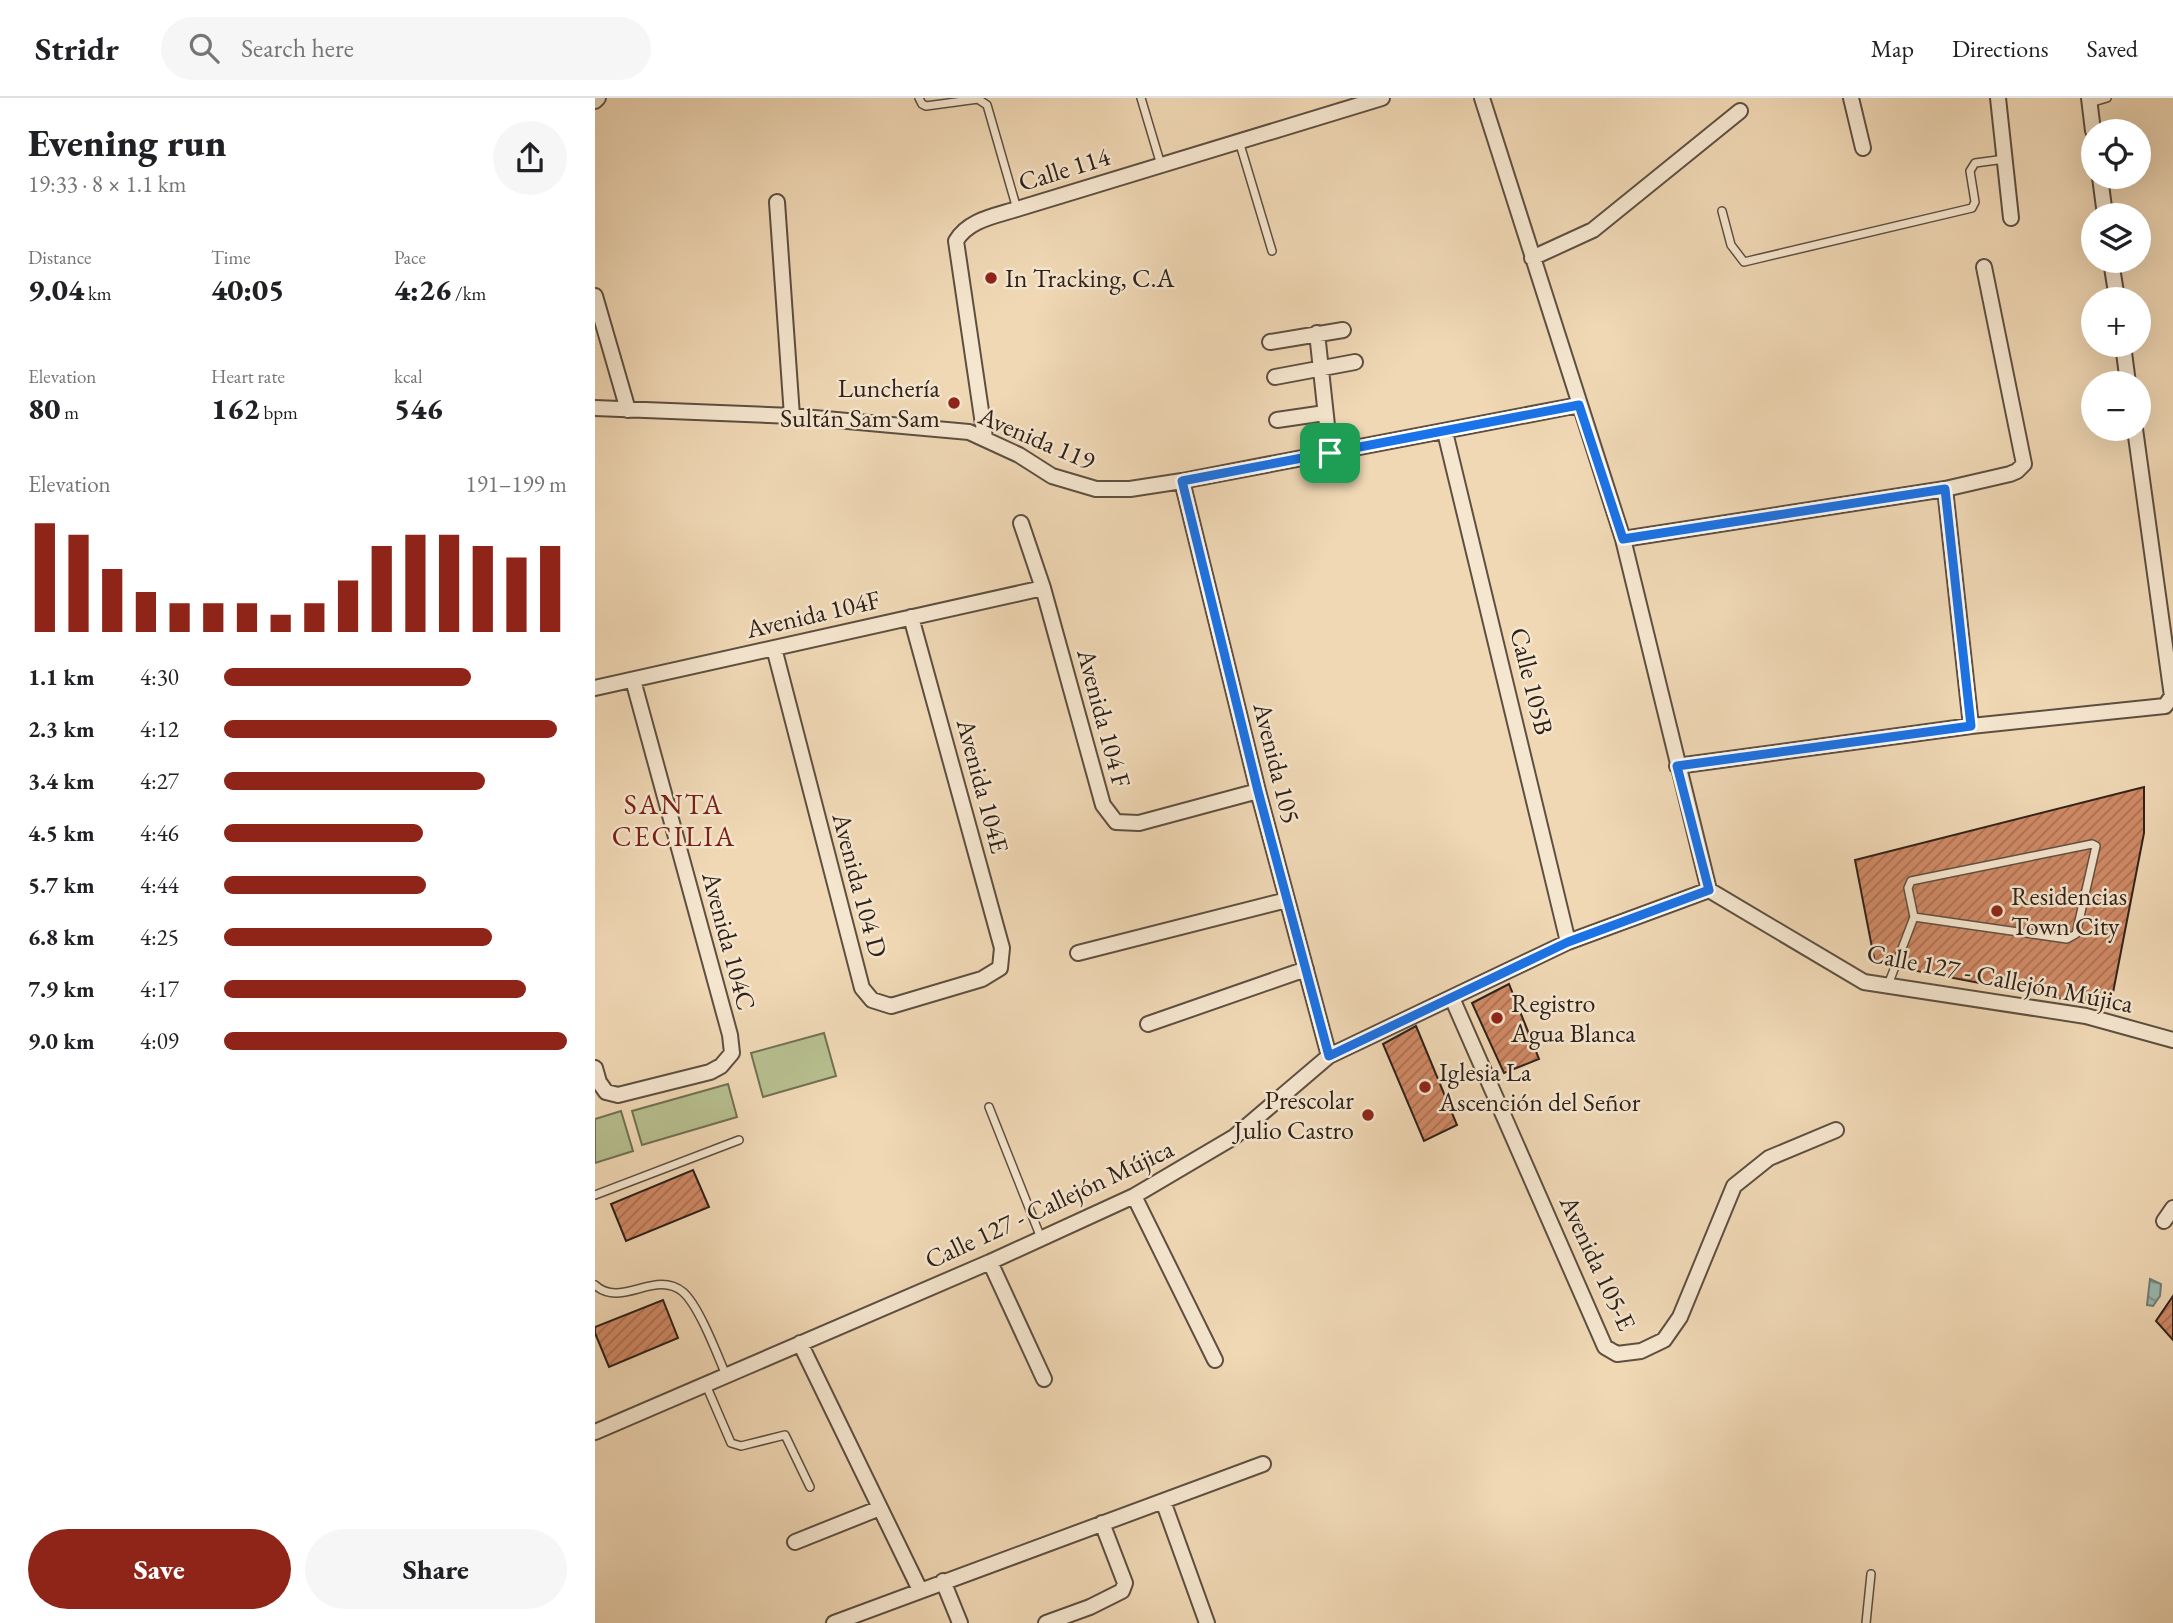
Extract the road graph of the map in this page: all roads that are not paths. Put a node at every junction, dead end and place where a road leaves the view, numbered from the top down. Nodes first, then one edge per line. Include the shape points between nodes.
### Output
1 (919, 98) edge
2 (1141, 98) edge
3 (1382, 98) edge
4 (1482, 98) edge
5 (1851, 98) edge
6 (1998, 98) edge
7 (2107, 98) edge
8 (2089, 101) edge
9 (1352, 102) edge
10 (1740, 111) dead end
11 (2091, 119) edge
12 (1239, 141) junction
13 (1863, 148) dead end
14 (2005, 159) junction
15 (1161, 165) junction
16 (777, 202) dead end
17 (1017, 209) junction
18 (1723, 211) dead end
19 (2011, 218) dead end
20 (1272, 251) dead end
21 (1532, 258) junction
22 (1984, 267) dead end
23 (595, 296) edge
24 (1343, 330) dead end
25 (1317, 333) junction
26 (1270, 342) dead end
27 (1355, 362) dead end
28 (1321, 370) junction
29 (1275, 377) dead end
30 (1579, 405) junction
31 (595, 408) edge
32 (628, 410) junction
33 (1325, 413) junction
34 (792, 416) junction
35 (1277, 420) dead end
36 (1445, 432) junction
37 (985, 438) junction
38 (2137, 441) edge
39 (1330, 453) junction
40 (1182, 481) junction
41 (1945, 489) junction
42 (1021, 523) dead end
43 (1623, 539) junction
44 (1043, 589) junction
45 (911, 617) junction
46 (773, 648) junction
47 (633, 680) junction
48 (595, 688) edge
49 (1971, 726) junction
50 (1677, 766) junction
51 (1258, 791) junction
52 (1709, 890) junction
53 (1287, 900) junction
54 (1914, 917) junction
55 (1568, 942) junction
56 (1078, 954) dead end
57 (1000, 968) joint
58 (1306, 969) junction
59 (1888, 986) junction
60 (1452, 998) junction
61 (1148, 1024) dead end
62 (2168, 1038) edge
63 (1329, 1056) junction
64 (595, 1068) edge
65 (989, 1107) dead end
66 (1836, 1130) dead end
67 (739, 1140) dead end
68 (595, 1195) edge
69 (1134, 1196) junction
70 (2173, 1208) edge
71 (2164, 1221) dead end
72 (1041, 1239) junction
73 (990, 1262) junction
74 (595, 1284) edge
75 (800, 1343) junction
76 (1215, 1360) dead end
77 (727, 1376) junction
78 (1044, 1379) dead end
79 (706, 1384) junction
80 (595, 1432) edge
81 (1263, 1464) dead end
82 (810, 1487) dead end
83 (1163, 1501) junction
84 (880, 1508) junction
85 (1103, 1523) junction
86 (795, 1542) dead end
87 (1871, 1574) dead end
88 (943, 1581) junction
89 (921, 1590) junction
90 (840, 1622) edge
91 (960, 1623) edge
92 (1046, 1623) edge
93 (1207, 1623) edge
94 (1866, 1623) edge

1 - 17 lane via 926,106 978,99 987,105
2 - 15 lane
3 - 9 street, Calle 114
4 - 21 street
5 - 13 street
6 - 14 street
7 - 8 lane
8 - 11 street
9 - 12 street, Calle 114
10 - 21 street via 1593,230
12 - 15 street, Calle 114
12 - 20 lane
14 - 18 lane via 1972,166 1972,208 1744,262 1731,245
14 - 19 street
15 - 17 street, Calle 114
16 - 34 street
17 - 37 street, Calle 114 via 972,224 956,241
21 - 30 street
22 - 41 street via 2024,464 2010,474
23 - 32 street
24 - 25 street
25 - 26 street
25 - 28 street
27 - 28 street
28 - 29 street
28 - 33 street
30 - 36 street, Avenida 119
30 - 43 street
31 - 32 street, Avenida 119
32 - 34 street, Avenida 119
33 - 35 street
33 - 39 street
34 - 37 street, Avenida 119 via 969,432
36 - 39 street, Avenida 119
36 - 55 street, Calle 105B
37 - 40 street, Avenida 119 via 1052,476 1096,489
38 - 49 street via 2172,696 2165,706
39 - 40 street, Avenida 119
40 - 51 street, Avenida 105
41 - 43 street
41 - 49 street
42 - 44 street, Avenida 104 F
43 - 50 street
44 - 45 street, Avenida 104F
44 - 51 street, Avenida 104 F via 1103,805 1116,822 1139,823
45 - 46 street, Avenida 104F
45 - 57 street, Avenida 104E via 1002,948
46 - 47 street, Avenida 104F
46 - 57 street, Avenida 104 D via 862,988 872,1000 891,1006 982,979
47 - 48 street, Avenida 104F
47 - 64 street, Avenida 104C via 732,1053 710,1072 618,1095 606,1092
49 - 50 street
50 - 52 street
51 - 53 street, Avenida 105
52 - 55 street, Calle 127 - Callejón Mújica
52 - 59 street, Calle 127 - Callejón Mújica via 1864,982
53 - 56 street
53 - 58 street, Avenida 105
54 - 54 lane via 1908,888 1911,881 2096,846 2073,938
54 - 59 lane
55 - 60 street, Calle 127 - Callejón Mújica
58 - 61 street
58 - 63 street, Avenida 105
59 - 62 street, Calle 127 - Callejón Mújica via 2086,1016
60 - 63 street, Calle 127 - Callejón Mújica
60 - 66 street, Avenida 105-E via 1605,1347 1617,1354 1641,1351 1664,1340 1680,1317 1734,1186 1769,1158
63 - 69 street, Calle 127 - Callejón Mújica via 1234,1137
65 - 72 lane
67 - 68 lane
69 - 72 street, Calle 127 - Callejón Mújica
69 - 76 street
70 - 71 street
72 - 73 street, Calle 127 - Callejón Mújica
73 - 75 street, Calle 127 - Callejón Mújica
73 - 78 street
74 - 77 lane via 614,1294 656,1284 671,1285 684,1293
75 - 77 street, Calle 127 - Callejón Mújica
75 - 84 street
77 - 79 street, Calle 127 - Callejón Mújica
79 - 80 street, Calle 127 - Callejón Mújica
79 - 82 lane via 731,1443 741,1446 785,1435
81 - 83 street
83 - 85 street
83 - 93 street
84 - 86 street
84 - 89 street
85 - 88 street
85 - 92 street via 1125,1583 1122,1591
87 - 94 lane
88 - 89 street
88 - 91 street
89 - 90 street

